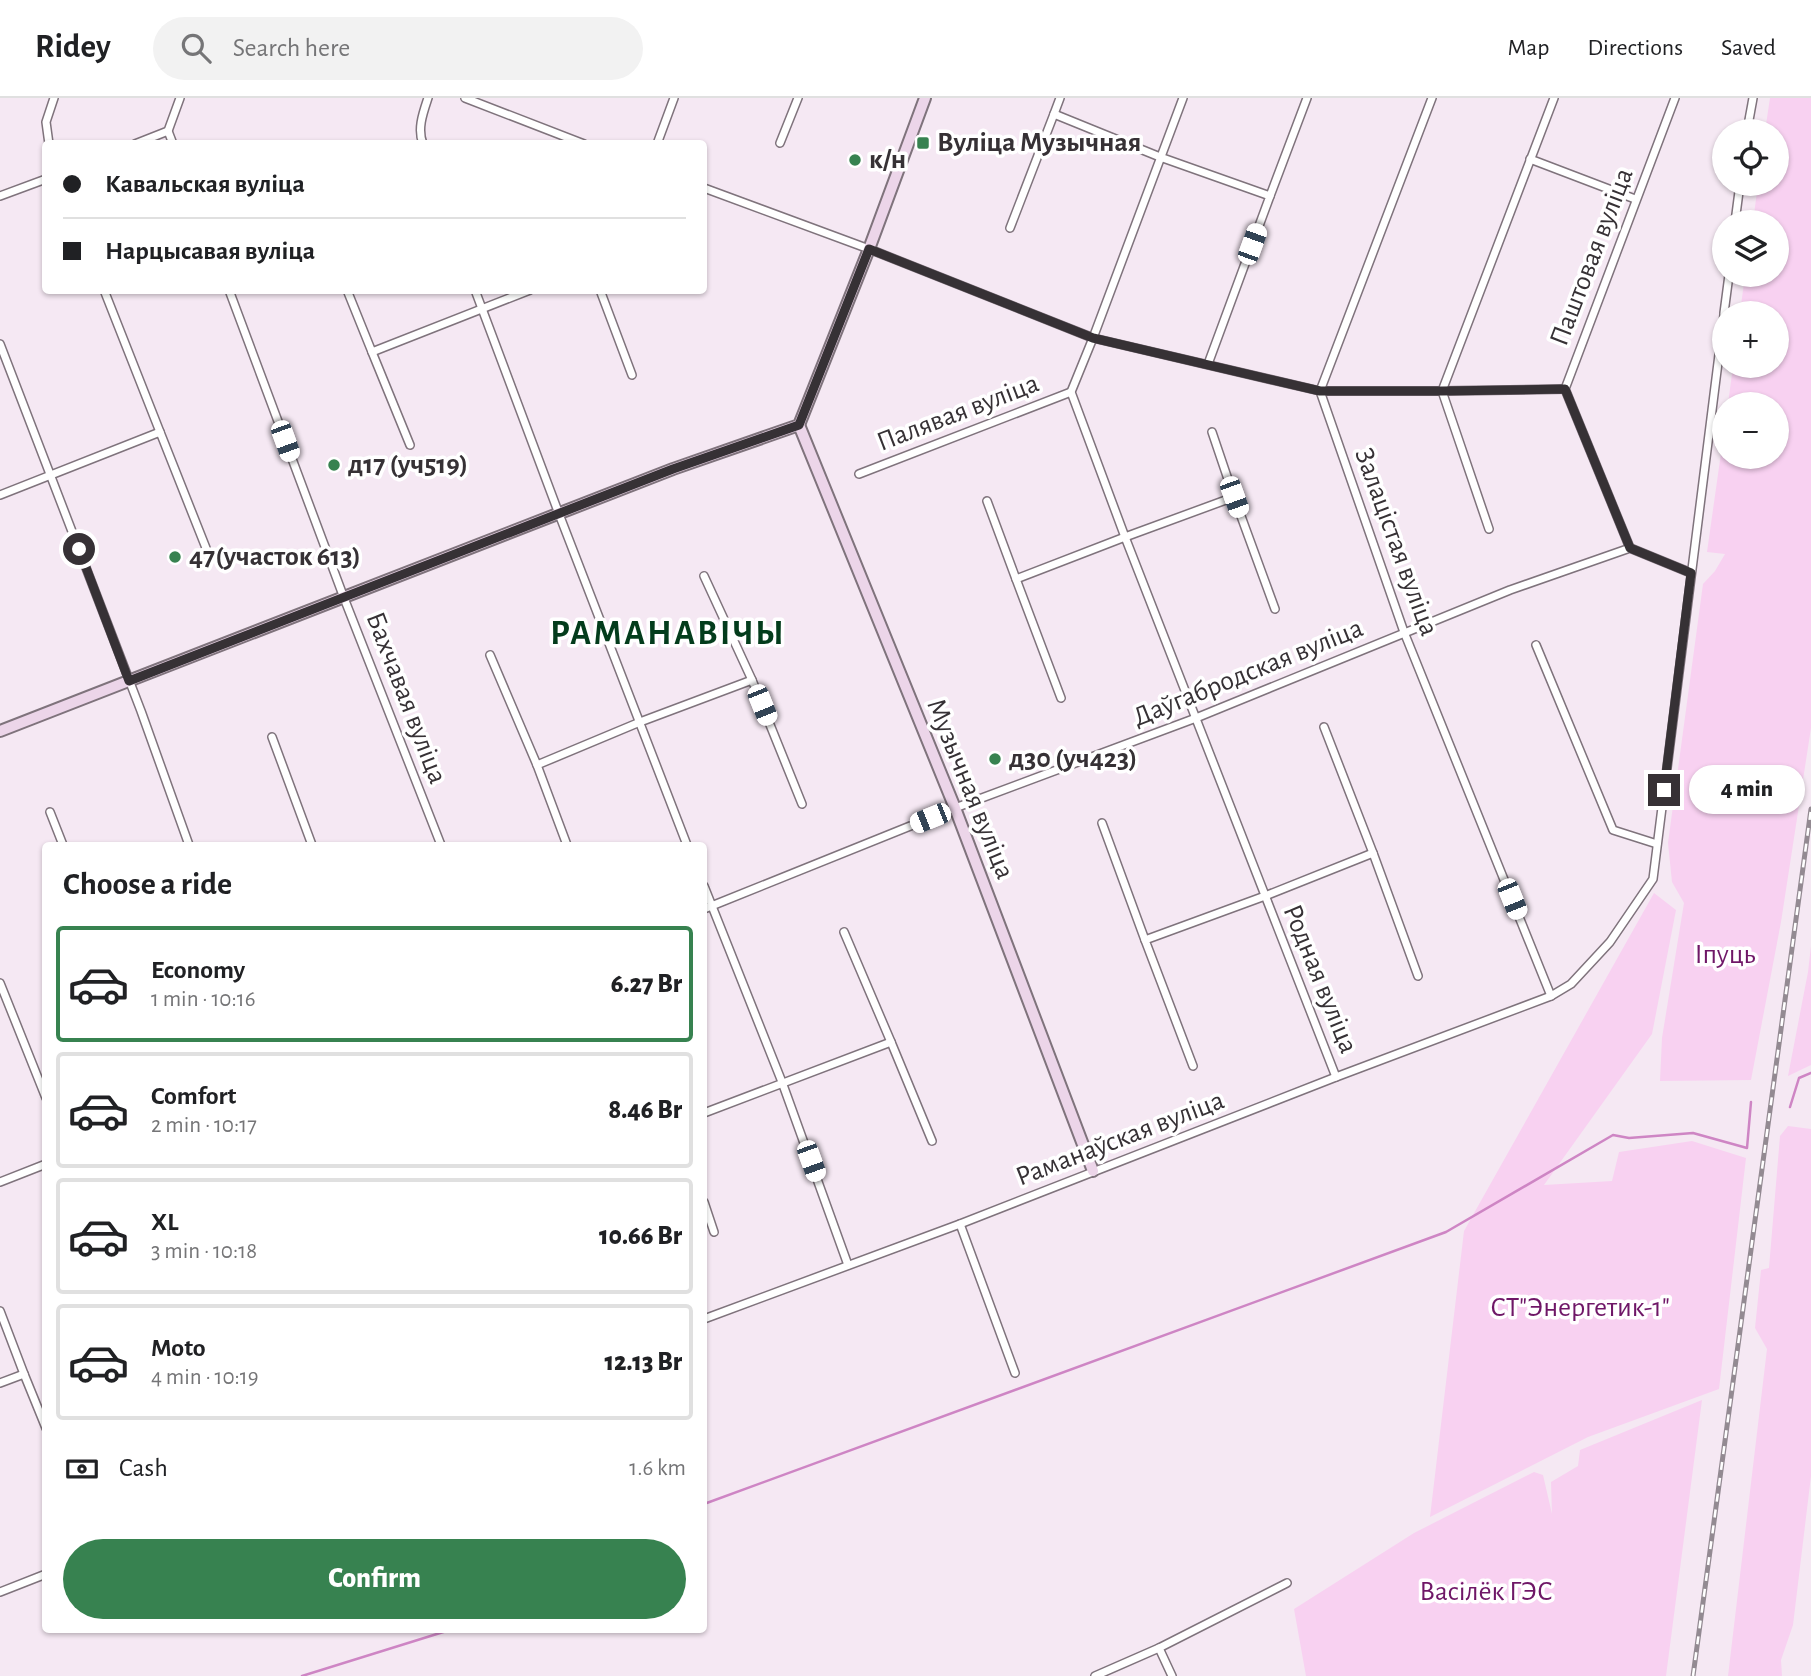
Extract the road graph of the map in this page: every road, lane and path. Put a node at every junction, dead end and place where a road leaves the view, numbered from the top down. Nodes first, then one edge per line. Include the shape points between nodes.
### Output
1 (54, 98) edge
2 (180, 98) edge
3 (428, 98) edge
4 (465, 98) edge
5 (674, 98) edge
6 (798, 98) edge
7 (925, 98) edge
8 (1060, 98) edge
9 (1183, 98) edge
10 (1307, 98) edge
11 (1432, 98) edge
12 (1554, 98) edge
13 (1675, 98) edge
14 (1753, 98) edge
15 (1054, 114) junction
16 (1749, 119) edge
17 (168, 131) junction
18 (48, 140) edge
19 (145, 140) edge
20 (171, 140) edge
21 (421, 140) edge
22 (574, 140) edge
23 (658, 140) edge
24 (780, 143) dead end
25 (1160, 157) junction
26 (1530, 159) junction
27 (42, 180) edge
28 (707, 189) edge
29 (0, 196) edge
30 (1270, 196) junction
31 (1635, 199) junction
32 (1010, 228) dead end
33 (869, 249) junction
34 (106, 294) edge
35 (230, 294) edge
36 (349, 294) edge
37 (476, 294) edge
38 (520, 294) edge
39 (602, 294) edge
40 (481, 310) junction
41 (1093, 338) junction
42 (0, 344) edge
43 (372, 352) junction
44 (1208, 364) junction
45 (632, 375) dead end
46 (1716, 378) edge
47 (1565, 389) junction
48 (1320, 391) junction
49 (1442, 391) junction
50 (1071, 392) junction
51 (799, 425) junction
52 (160, 432) junction
53 (1212, 432) dead end
54 (410, 445) dead end
55 (859, 474) dead end
56 (51, 475) junction
57 (0, 495) edge
58 (1234, 497) junction
59 (987, 501) dead end
60 (559, 514) junction
61 (1489, 530) dead end
62 (1125, 537) junction
63 (206, 548) dead end
64 (1630, 548) junction
65 (1691, 573) junction
66 (704, 576) dead end
67 (1016, 579) junction
68 (344, 598) junction
69 (1275, 609) dead end
70 (1404, 632) junction
71 (1536, 645) dead end
72 (490, 655) dead end
73 (752, 680) junction
74 (129, 681) junction
75 (1061, 698) dead end
76 (1196, 718) junction
77 (640, 722) junction
78 (1324, 727) dead end
79 (0, 731) edge
80 (272, 737) dead end
81 (537, 765) junction
82 (802, 804) dead end
83 (955, 808) junction
84 (50, 812) dead end
85 (1102, 823) dead end
86 (62, 842) edge
87 (189, 842) edge
88 (311, 842) edge
89 (440, 842) edge
90 (566, 842) edge
91 (686, 842) edge
92 (1657, 844) junction
93 (1373, 853) junction
94 (1265, 896) junction
95 (707, 908) edge
96 (844, 932) dead end
97 (1145, 940) junction
98 (1418, 976) dead end
99 (0, 983) edge
100 (1551, 996) junction
101 (891, 1042) junction
102 (1193, 1066) dead end
103 (1336, 1077) junction
104 (782, 1082) junction
105 (42, 1088) edge
106 (707, 1112) edge
107 (933, 1141) dead end
108 (42, 1166) edge
109 (1093, 1171) junction
110 (0, 1182) edge
111 (707, 1211) edge
112 (960, 1224) junction
113 (714, 1232) dead end
114 (848, 1265) junction
115 (0, 1311) edge
116 (707, 1318) edge
117 (1015, 1373) dead end
118 (24, 1374) junction
119 (0, 1382) edge
120 (42, 1418) edge
121 (42, 1576) edge
122 (1287, 1583) dead end
123 (0, 1592) edge
124 (1159, 1648) junction
125 (1094, 1676) edge
126 (1172, 1676) edge

1 - 18 street via 46,122
2 - 17 street
3 - 21 street
4 - 22 street
5 - 23 street
6 - 24 street
7 - 33 street
8 - 15 street
9 - 25 street
10 - 30 street
11 - 48 street
12 - 26 street
13 - 31 street, Паштовая вуліца
14 - 16 street
15 - 25 street
15 - 32 street
17 - 19 street
17 - 20 street
25 - 30 street
25 - 41 street
26 - 31 street
26 - 49 street
27 - 29 street
28 - 33 street
30 - 44 street
31 - 47 street, Паштовая вуліца
33 - 41 street
33 - 51 street
34 - 52 street
35 - 68 street, Бахчавая вуліца
36 - 43 street
37 - 40 street
38 - 40 street
39 - 45 street
40 - 43 street
40 - 60 street
41 - 44 street
41 - 50 street
42 - 56 street
43 - 54 street
44 - 48 street
46 - 65 street, Раманаўская вуліца
47 - 49 street
47 - 64 street, Паштовая вуліца
48 - 49 street
48 - 70 street, Залацістая вуліца
49 - 61 street
50 - 55 street, Палявая вуліца
50 - 62 street, Родная вуліца
51 - 60 street
51 - 83 street, Музычная вуліца
52 - 56 street
52 - 63 street
53 - 58 street
56 - 57 street
56 - 74 street
58 - 62 street
58 - 69 street
59 - 67 street
60 - 68 street
60 - 77 street
62 - 67 street
62 - 76 street, Родная вуліца
64 - 65 street
64 - 70 street, Даўгабродская вуліца
65 - 92 street, Раманаўская вуліца
66 - 73 street
67 - 75 street
68 - 74 street
68 - 89 street, Бахчавая вуліца
70 - 76 street, Даўгабродская вуліца
70 - 100 street, Залацістая вуліца
71 - 92 street via 1613,830
72 - 81 street
73 - 77 street
73 - 82 street
74 - 79 street
74 - 87 street
76 - 83 street, Даўгабродская вуліца
76 - 94 street, Родная вуліца
77 - 81 street
77 - 91 street
78 - 93 street
80 - 88 street
81 - 90 street
83 - 95 street, Даўгабродская вуліца
83 - 109 street, Музычная вуліца
84 - 86 street
85 - 97 street
92 - 100 street, Раманаўская вуліца via 1653,879 1610,942 1571,984
93 - 94 street, Родная вуліца
93 - 98 street
94 - 97 street, Родная вуліца
94 - 103 street, Родная вуліца
95 - 104 street
96 - 101 street
97 - 102 street
99 - 105 street
100 - 103 street, Раманаўская вуліца
101 - 104 street
101 - 107 street
103 - 109 street, Раманаўская вуліца
104 - 106 street
104 - 114 street
108 - 110 street
109 - 112 street, Раманаўская вуліца
111 - 113 street
112 - 114 street, Раманаўская вуліца
112 - 117 street
114 - 116 street, Раманаўская вуліца
115 - 118 street
118 - 119 street
118 - 120 street
121 - 123 street
122 - 124 street
124 - 125 street
124 - 126 street

